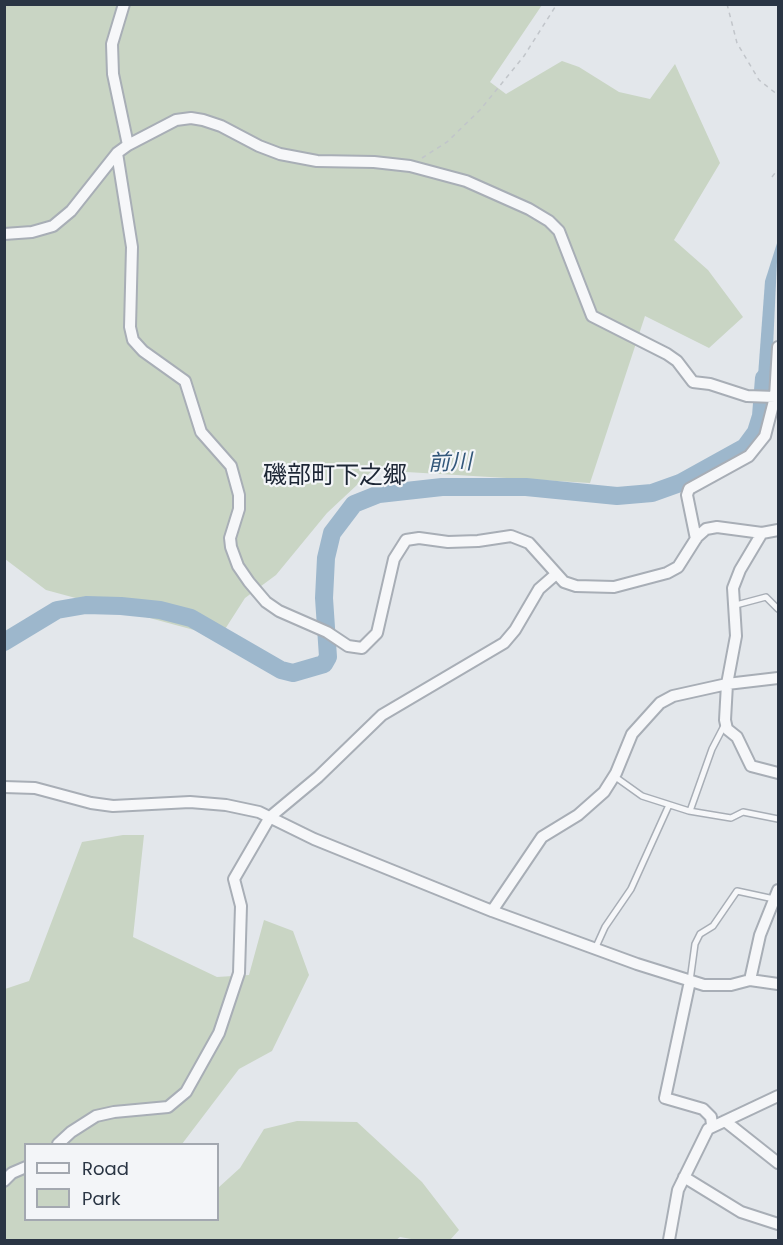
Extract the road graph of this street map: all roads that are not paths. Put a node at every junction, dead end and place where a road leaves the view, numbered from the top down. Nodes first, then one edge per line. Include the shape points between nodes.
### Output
1 (124, 4) edge
2 (128, 145) junction
3 (117, 153) junction
4 (4, 234) edge
5 (778, 346) edge
6 (775, 397) junction
7 (778, 530) edge
8 (762, 533) junction
9 (696, 539) junction
10 (555, 575) junction
11 (735, 605) junction
12 (778, 609) edge
13 (778, 678) edge
14 (727, 684) junction
15 (725, 723) junction
16 (778, 773) edge
17 (614, 776) junction
18 (4, 787) edge
19 (669, 806) junction
20 (690, 811) junction
21 (270, 818) junction
22 (778, 819) edge
23 (776, 895) edge
24 (492, 911) junction
25 (595, 949) junction
26 (750, 980) junction
27 (690, 981) junction
28 (778, 984) edge
29 (778, 1096) edge
30 (725, 1120) junction
31 (712, 1125) junction
32 (59, 1143) edge
33 (778, 1163) edge
34 (24, 1168) edge
35 (684, 1177) junction
36 (4, 1181) edge
37 (778, 1224) edge
38 (669, 1240) edge

1 - 2 street via 112,44 112,74
2 - 3 street
2 - 6 street via 159,126 191,118 221,126 280,154 317,161 410,166 466,181 549,221 565,242 592,316 667,354 693,382 747,396
3 - 4 street via 62,219 44,230
3 - 10 street via 132,247 130,333 143,351 185,381 201,432 231,466 239,509 231,547 238,566 266,602 348,646 362,648 377,633 394,559 406,540 478,541 511,536 529,543
5 - 6 street
6 - 9 street via 765,436 748,456 689,489
7 - 8 street
8 - 9 street via 717,527 701,532
8 - 11 street via 733,588
9 - 10 street via 678,567 623,585 576,586
10 - 21 street via 533,598 504,643 382,715
11 - 12 lane via 766,597
11 - 14 street via 736,636
13 - 14 street
14 - 15 street
14 - 17 street via 673,696 660,703 632,734
15 - 16 street via 737,737 751,766
15 - 20 lane
17 - 19 lane via 642,796
17 - 24 street via 604,792 578,815 542,837
18 - 21 street via 35,788 113,806 169,802 226,805
19 - 20 lane
19 - 25 lane via 631,889
20 - 22 lane via 731,818 743,812
21 - 24 street
21 - 32 street via 234,879 241,906 239,973 219,1033 186,1092 168,1107 96,1116
23 - 26 street via 760,935
23 - 27 lane via 737,891 713,926 700,934
24 - 25 street
25 - 27 street
26 - 27 street via 731,985
26 - 28 street
27 - 31 street via 665,1098 703,1108
29 - 30 street
30 - 31 street
30 - 33 street
31 - 35 street
34 - 36 street
35 - 37 street via 741,1212
35 - 38 street

